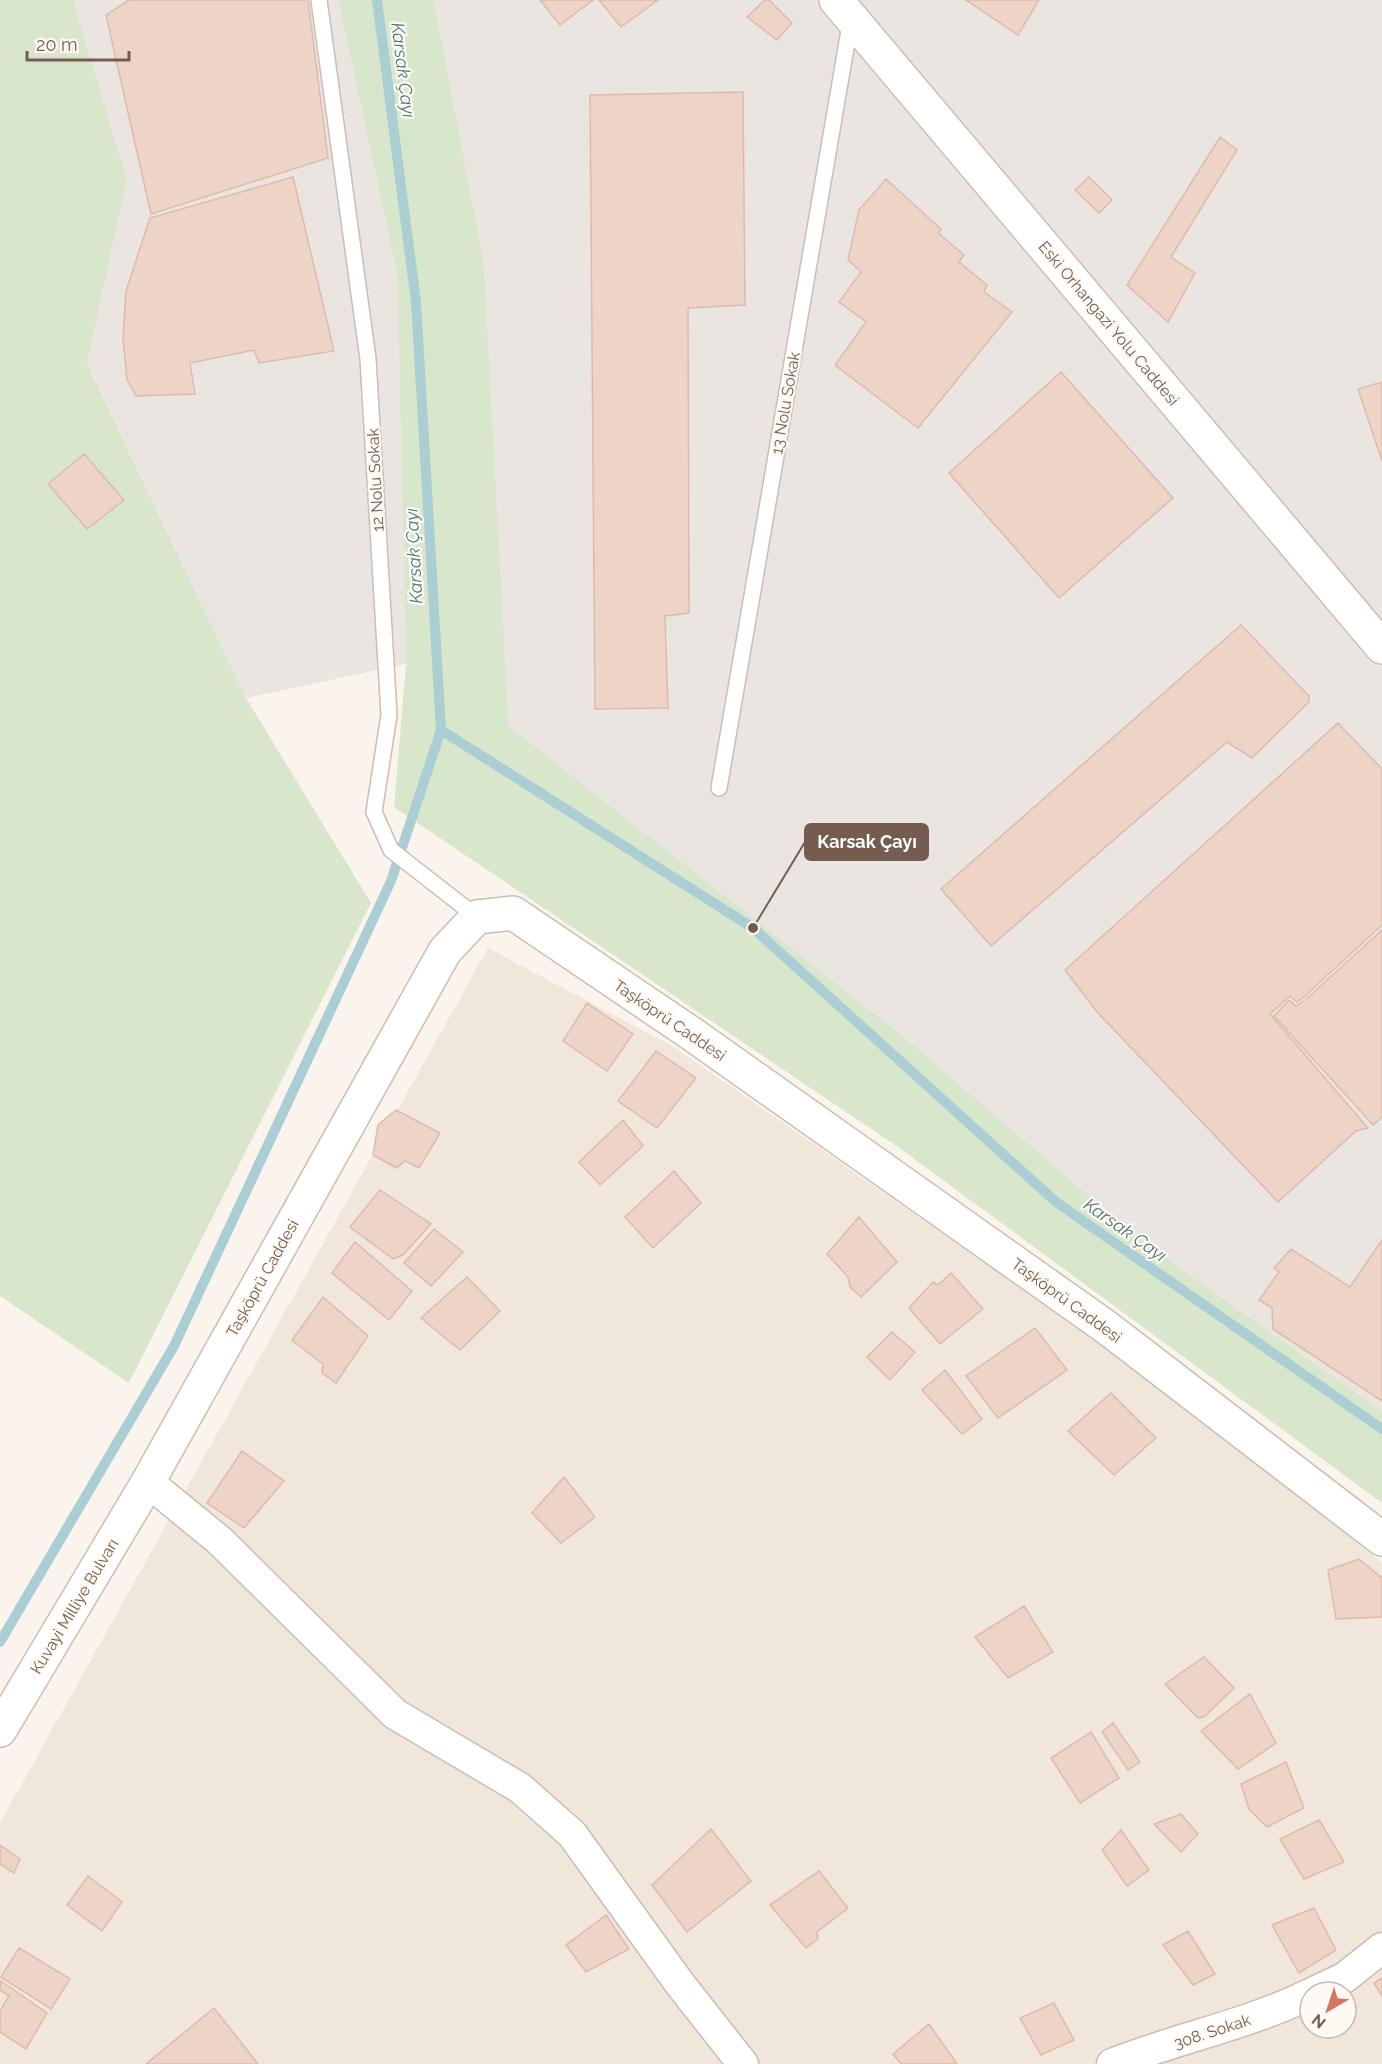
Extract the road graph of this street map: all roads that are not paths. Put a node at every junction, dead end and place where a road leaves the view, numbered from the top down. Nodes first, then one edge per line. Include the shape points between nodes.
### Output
1 (319, 0) edge
2 (844, 10) edge
3 (1382, 647) edge
4 (719, 788) dead end
5 (477, 917) junction
6 (148, 1482) junction
7 (1382, 1539) edge
8 (0, 1730) edge
9 (1382, 1948) edge
10 (1340, 1980) edge
11 (1298, 1999) edge
12 (743, 2064) edge
13 (1112, 2064) edge

1 - 5 lane, 12 Nolu Sokak via 368,359 389,715 374,812 391,850
2 - 3 street, Eski Orhangazi Yolu Caddesi
2 - 4 lane, 13 Nolu Sokak
5 - 6 street, Taşköprü Caddesi via 445,951
5 - 7 street, Taşköprü Caddesi via 513,914 692,1034 1106,1327
6 - 8 street, Kuvayi Milliye Bulvarı
6 - 12 street via 220,1541 395,1714 520,1788 572,1834
9 - 10 street
11 - 13 street, 308. Sokak via 1213,2032

